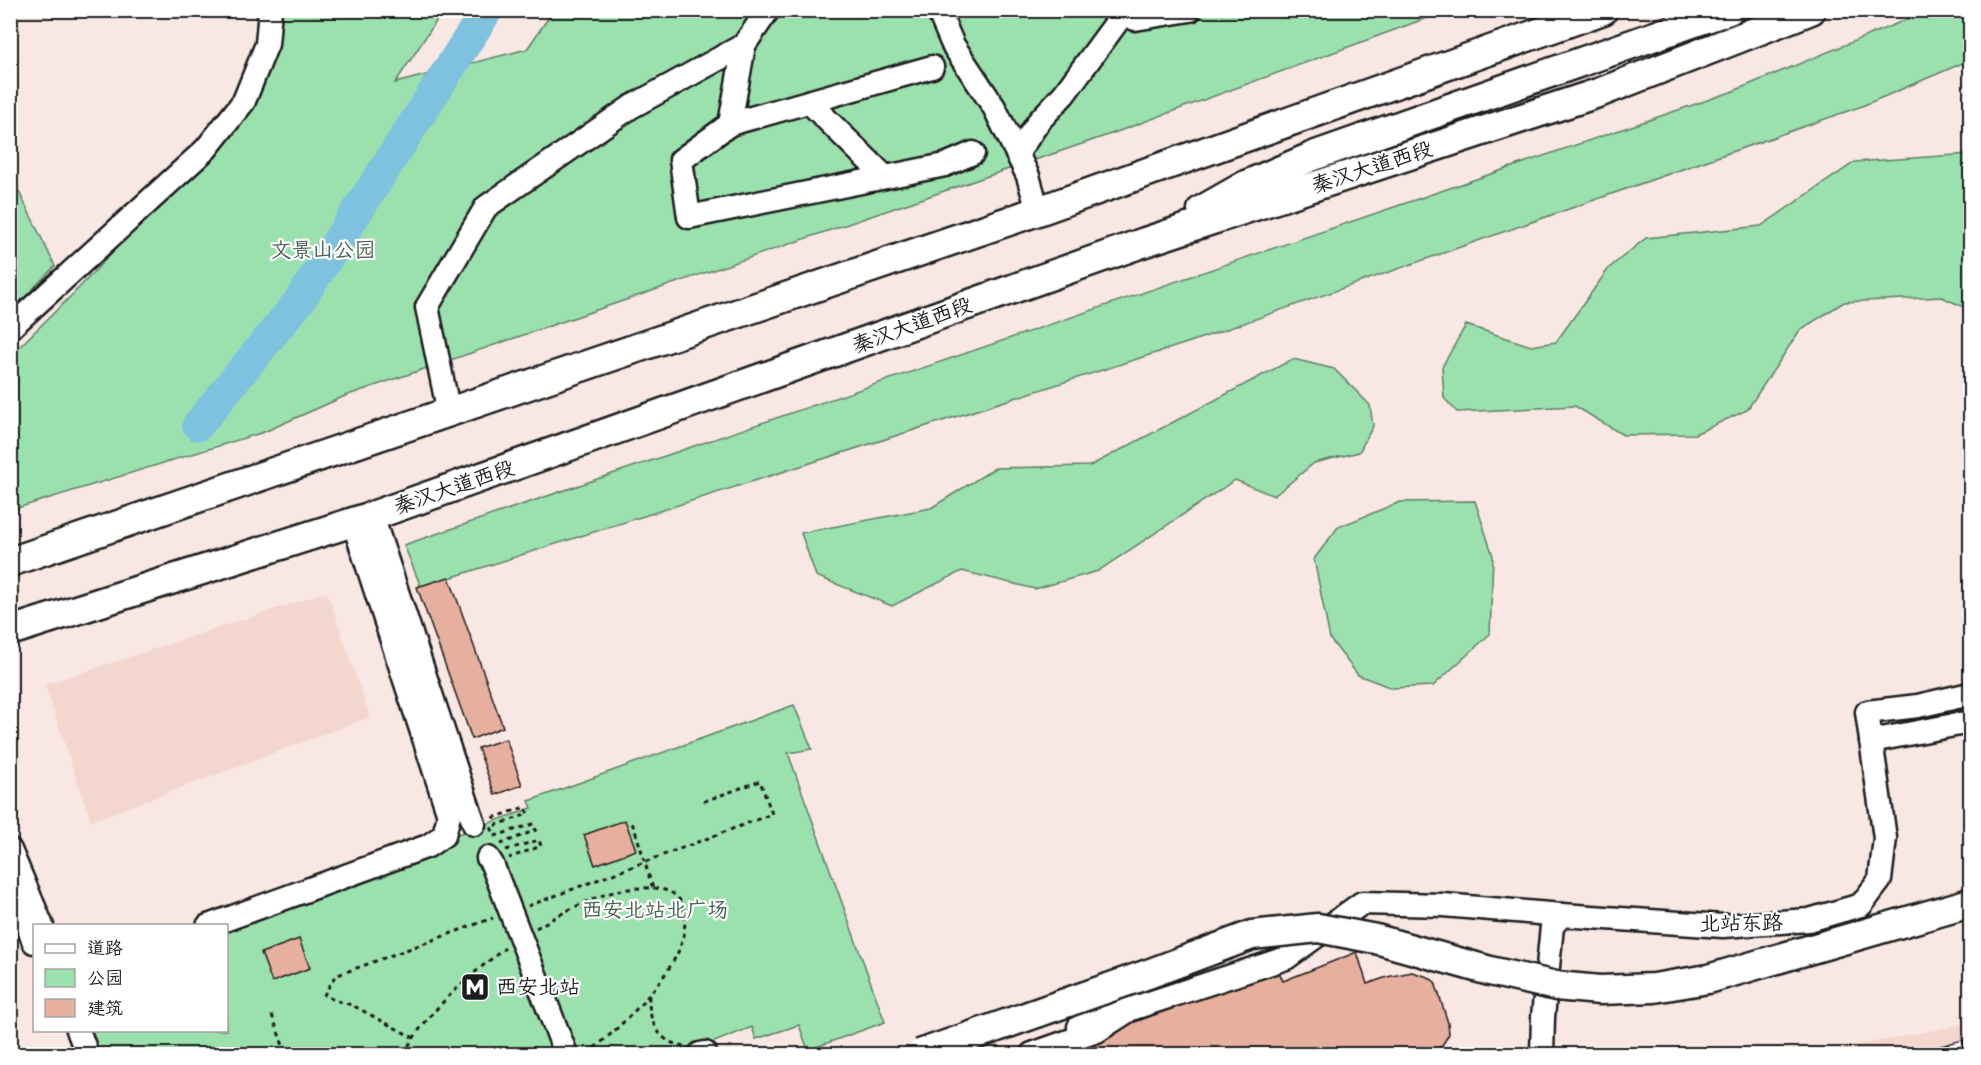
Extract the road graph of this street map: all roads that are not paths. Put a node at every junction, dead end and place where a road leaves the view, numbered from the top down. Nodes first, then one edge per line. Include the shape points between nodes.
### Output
1 (270, 10) edge
2 (768, 10) edge
3 (938, 10) edge
4 (1190, 10) edge
5 (1603, 10) edge
6 (1729, 10) edge
7 (1811, 10) edge
8 (1125, 11) edge
9 (744, 45) junction
10 (932, 67) dead end
11 (809, 102) junction
12 (730, 124) junction
13 (973, 153) dead end
14 (1017, 154) junction
15 (885, 177) junction
16 (1038, 211) junction
17 (1145, 242) junction
18 (10, 328) edge
19 (449, 413) junction
20 (362, 519) junction
21 (10, 562) edge
22 (10, 631) edge
23 (1971, 694) edge
24 (1971, 722) edge
25 (1871, 741) junction
26 (474, 824) road end
27 (10, 850) edge
28 (490, 861) road end
29 (10, 883) edge
30 (1971, 903) edge
31 (1563, 915) junction
32 (41, 924) edge
33 (214, 924) edge
34 (33, 940) edge
35 (1148, 974) junction
36 (79, 1032) edge
37 (87, 1054) edge
38 (566, 1054) edge
39 (920, 1054) edge
40 (1018, 1054) edge
41 (1032, 1054) edge
42 (1542, 1054) edge

1 - 18 street via 267,44 244,101 206,149
2 - 9 street
3 - 14 street via 952,45 994,107
4 - 8 street via 1136,19
5 - 16 main road
6 - 17 main road via 1316,155 1246,185
7 - 17 main road, 秦汉大道西段 via 1601,92
8 - 14 street
9 - 12 street
9 - 19 street via 630,107 486,207 428,307
10 - 11 street
11 - 12 street
11 - 15 street
12 - 15 street via 681,160 689,218
13 - 15 street via 945,165
14 - 16 street
16 - 19 main road
17 - 20 main road, 秦汉大道西段
19 - 21 main road
20 - 22 main road, 秦汉大道西段
20 - 26 street
20 - 33 street via 449,815 444,835 428,846
23 - 25 street, 北站东路 via 1867,712
24 - 25 street
25 - 31 street, 北站东路 via 1885,838 1880,880 1861,905 1809,920 1723,926
27 - 32 street
28 - 38 street
29 - 34 street
30 - 35 main road, bridge via 1707,979 1654,988 1600,990 1556,986 1376,939 1318,928 1252,935
31 - 41 street, 北站东路 via 1362,903 1286,958 1131,1009 1097,1031
31 - 42 street via 1552,926
35 - 39 main road, bridge
35 - 40 street via 1113,998 1093,1020
36 - 37 street

